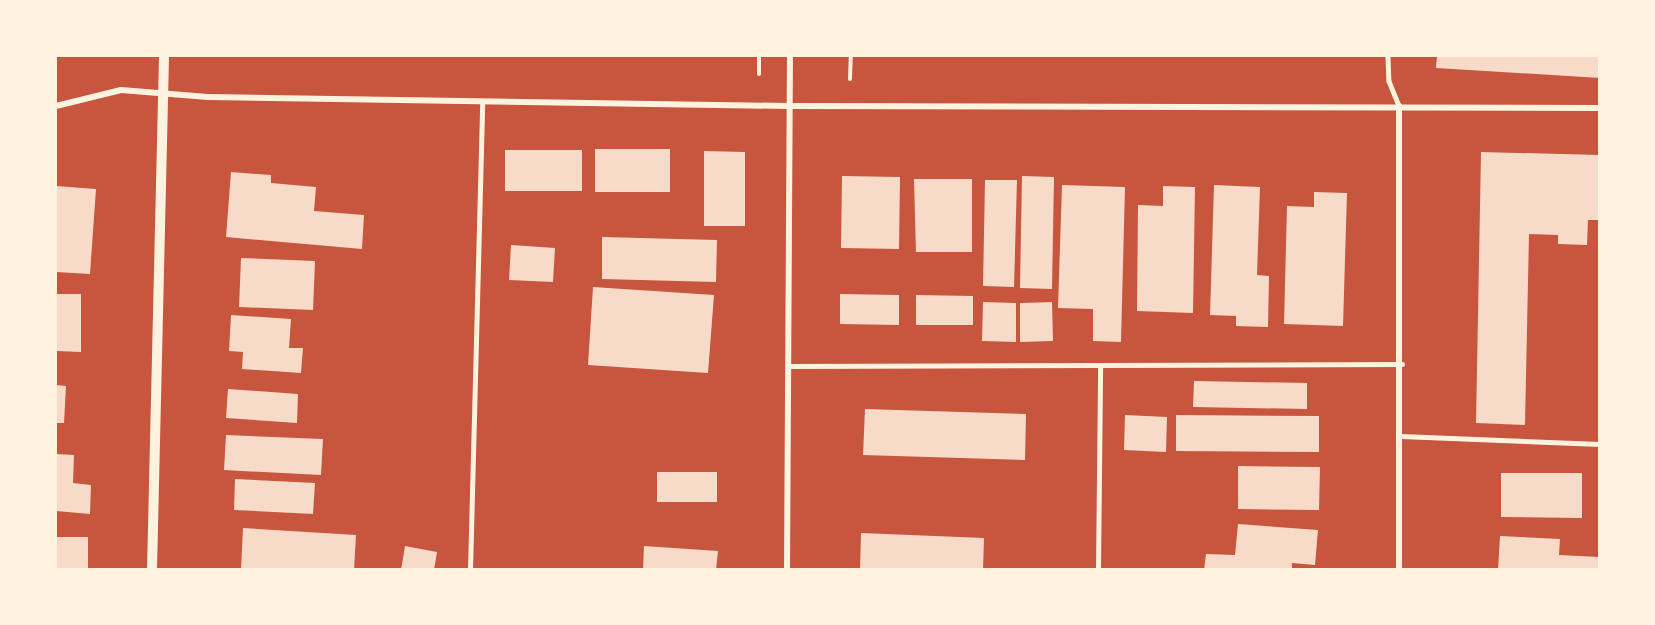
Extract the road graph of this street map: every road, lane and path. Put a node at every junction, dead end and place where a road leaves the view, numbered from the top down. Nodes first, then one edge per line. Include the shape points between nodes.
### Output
1 (164, 56) edge
2 (759, 56) edge
3 (790, 56) edge
4 (851, 56) edge
5 (1388, 56) edge
6 (759, 74) dead end
7 (850, 79) dead end
8 (164, 95) junction
9 (482, 101) junction
10 (1399, 105) junction
11 (56, 106) edge
12 (788, 106) junction
13 (1599, 108) edge
14 (1402, 364) junction
15 (788, 366) junction
16 (1100, 366) junction
17 (1401, 436) junction
18 (1599, 444) edge
19 (152, 570) edge
20 (470, 570) edge
21 (787, 570) edge
22 (1098, 570) edge
23 (1399, 570) edge

1 - 8 street
2 - 6 path
3 - 12 street
4 - 7 path
5 - 10 lane via 1389,81
8 - 9 street
8 - 11 street via 121,90
8 - 19 street
9 - 12 street
9 - 20 lane
10 - 12 street
10 - 13 street
10 - 14 street
12 - 15 street
14 - 16 lane
14 - 17 street
15 - 16 lane
15 - 21 street
16 - 22 lane
17 - 18 lane
17 - 23 street

